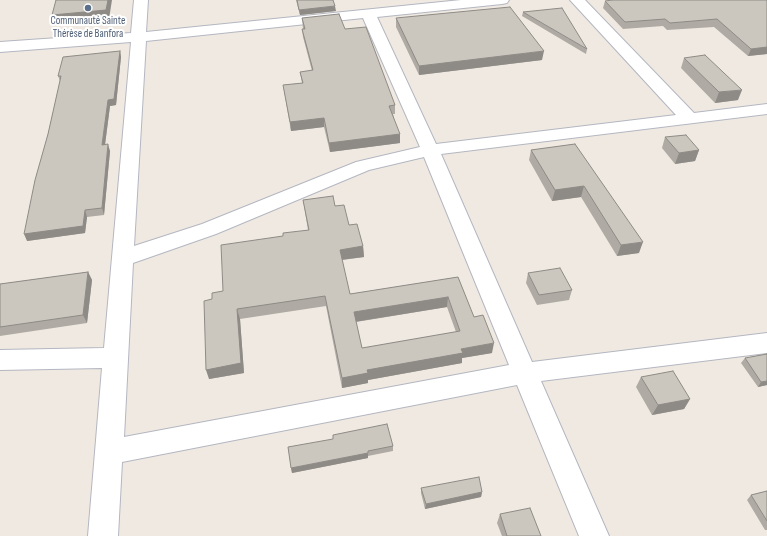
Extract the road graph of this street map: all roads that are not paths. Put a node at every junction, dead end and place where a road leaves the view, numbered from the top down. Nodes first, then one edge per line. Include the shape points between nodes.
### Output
1 (141, 0) edge
2 (502, 0) edge
3 (577, 0) edge
4 (368, 13) junction
5 (137, 37) junction
6 (0, 47) edge
7 (767, 109) edge
8 (689, 118) junction
9 (430, 150) junction
10 (123, 258) junction
11 (767, 343) edge
12 (116, 358) junction
13 (0, 360) edge
14 (524, 373) junction
15 (109, 452) junction
16 (103, 536) edge
17 (594, 536) edge

1 - 5 street
2 - 4 street
3 - 8 street
4 - 5 street
4 - 9 street
5 - 6 street
5 - 10 street
7 - 8 street
8 - 9 street
9 - 10 street via 363,166 209,229
9 - 14 street
10 - 12 street
11 - 14 street
12 - 13 street
12 - 15 street
14 - 15 street
14 - 17 street
15 - 16 street

